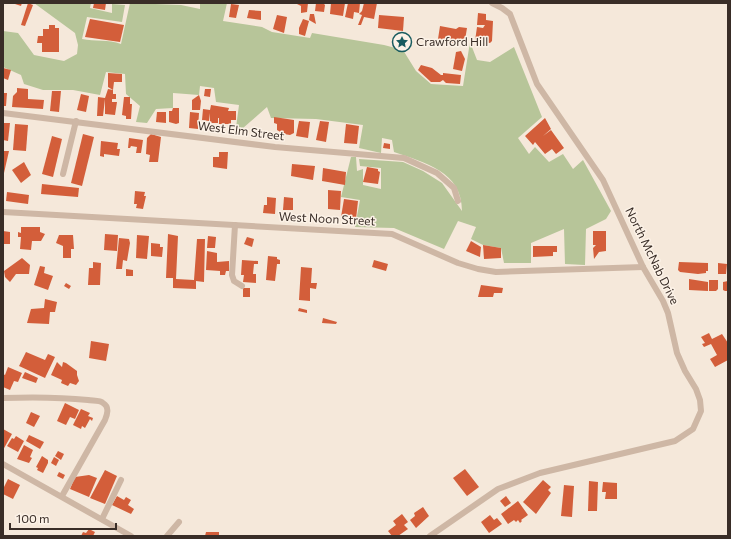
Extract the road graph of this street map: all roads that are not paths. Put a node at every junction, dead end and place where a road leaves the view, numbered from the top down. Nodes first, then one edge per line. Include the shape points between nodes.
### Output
1 (492, 3) edge
2 (3, 113) edge
3 (76, 121) junction
4 (63, 174) dead end
5 (458, 201) dead end
6 (3, 212) edge
7 (235, 225) junction
8 (643, 267) junction
9 (242, 286) dead end
10 (3, 398) edge
11 (3, 464) edge
12 (121, 480) dead end
13 (62, 496) junction
14 (102, 519) junction
15 (179, 522) dead end
16 (130, 536) edge
17 (167, 536) edge
18 (430, 536) edge

1 - 8 street, North McNab Drive via 510,14 537,84 603,180
2 - 3 street, West Elm Street
3 - 4 street
3 - 5 street, West Elm Street via 275,147 404,158 438,173 454,188
6 - 7 street, West Noon Street
7 - 8 street, West Noon Street via 392,234 458,263 478,270 496,272
7 - 9 street via 232,275 234,281
8 - 18 street, North McNab Drive via 663,301 680,362 700,400 701,411 693,429 675,441 520,480 498,489
10 - 13 street via 50,397 98,401 107,407 108,414 105,420
11 - 13 street
12 - 14 street
13 - 14 street
14 - 16 street
15 - 17 street

